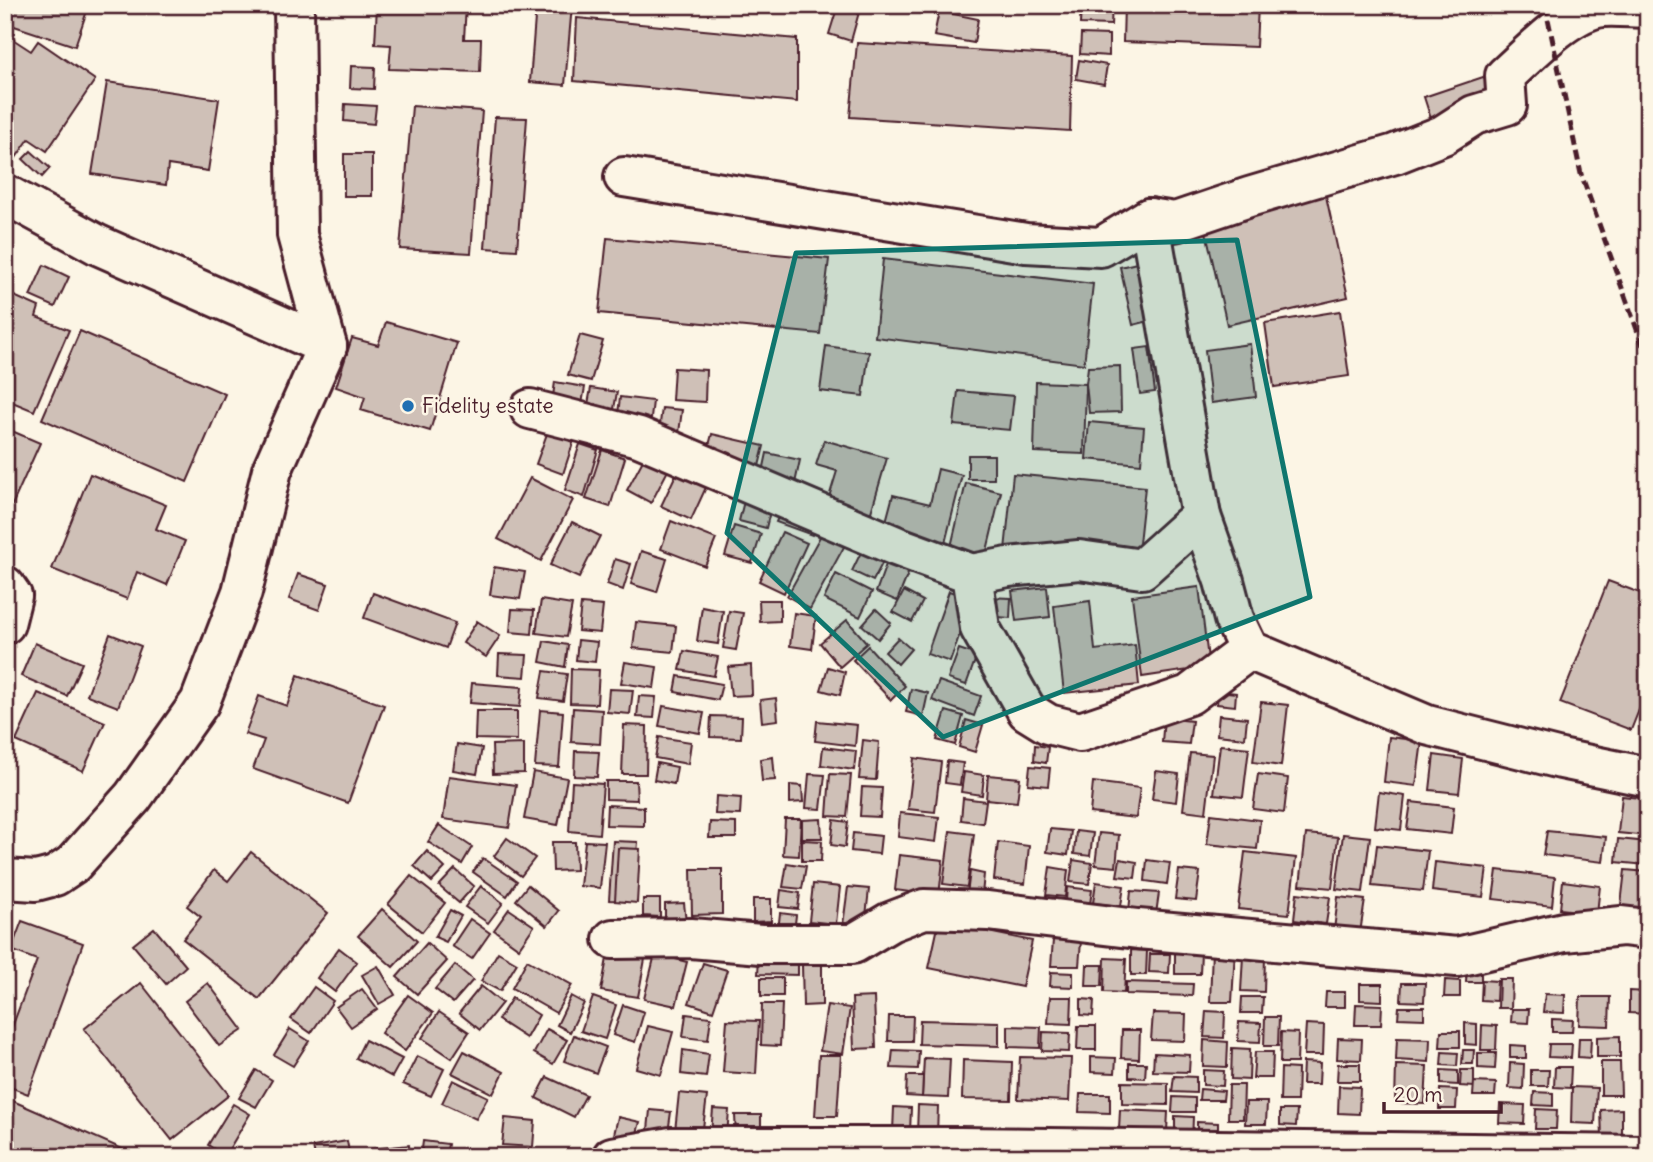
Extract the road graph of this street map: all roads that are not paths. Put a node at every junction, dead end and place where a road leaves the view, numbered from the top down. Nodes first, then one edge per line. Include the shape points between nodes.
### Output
1 (294, 5) edge
2 (1648, 8) edge
3 (624, 177) dead end
4 (5, 194) edge
5 (1149, 218) junction
6 (327, 346) junction
7 (530, 409) dead end
8 (1201, 516) junction
9 (972, 574) junction
10 (5, 586) edge
11 (5, 624) edge
12 (1249, 650) junction
13 (1648, 777) edge
14 (5, 879) edge
15 (1648, 929) edge
16 (613, 939) dead end
17 (1648, 1155) edge
18 (612, 1157) edge

1 - 6 street via 297,235
2 - 5 street via 1602,7 1576,17 1505,76 1507,105 1474,115 1443,135 1175,222
3 - 5 street via 1026,243 1101,247
4 - 6 street via 99,245
5 - 8 street
6 - 14 street via 272,470 242,592 200,702 134,797 73,864 36,881
7 - 9 street via 639,437
8 - 9 street via 1142,569 1079,559
8 - 12 street via 1234,619
9 - 12 street via 980,628 1027,711 1048,724 1080,732 1189,695
10 - 11 street via 12,596
12 - 13 street via 1427,725
15 - 16 street via 1622,926 1564,932 1457,957 924,909 853,944
17 - 18 street via 671,1147

